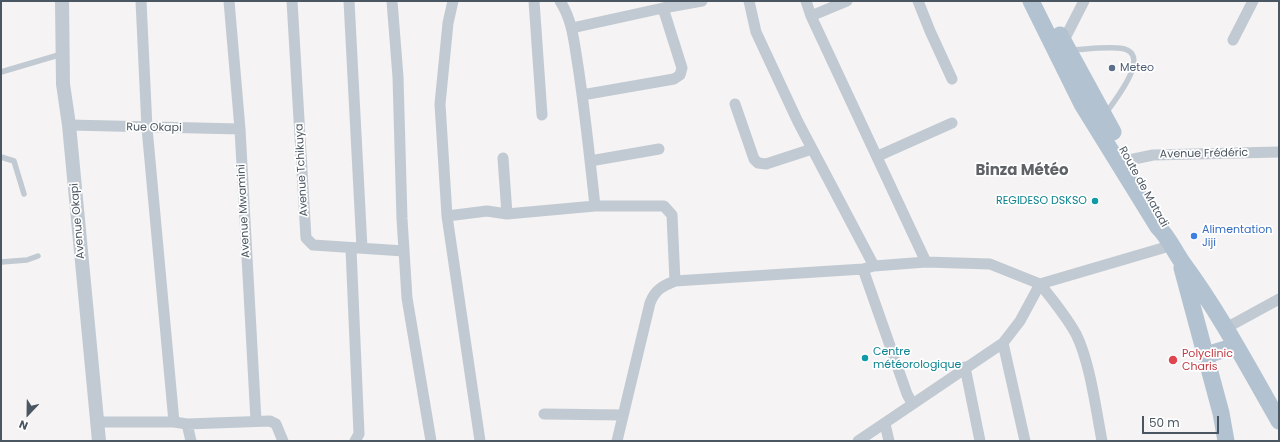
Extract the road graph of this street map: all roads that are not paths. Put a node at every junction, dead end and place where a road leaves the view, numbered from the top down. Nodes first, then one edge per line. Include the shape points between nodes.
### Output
1 (62, 1) edge
2 (141, 1) edge
3 (229, 1) edge
4 (292, 1) edge
5 (349, 1) edge
6 (392, 1) edge
7 (453, 1) edge
8 (534, 1) edge
9 (560, 1) edge
10 (702, 1) edge
11 (749, 1) edge
12 (806, 1) edge
13 (847, 1) edge
14 (918, 1) edge
15 (1031, 1) edge
16 (1043, 1) edge
17 (1084, 1) edge
18 (1252, 1) edge
19 (663, 8) junction
20 (811, 16) junction
21 (572, 28) junction
22 (1233, 40) dead end
23 (63, 54) junction
24 (1067, 56) junction
25 (1, 72) edge
26 (952, 79) dead end
27 (582, 95) junction
28 (735, 104) dead end
29 (542, 115) dead end
30 (1104, 117) junction
31 (952, 123) dead end
32 (69, 125) junction
33 (147, 128) junction
34 (240, 129) junction
35 (659, 149) dead end
36 (812, 149) junction
37 (1279, 152) edge
38 (878, 156) junction
39 (1, 157) edge
40 (503, 158) dead end
41 (1129, 160) junction
42 (590, 161) junction
43 (24, 194) dead end
44 (595, 206) junction
45 (507, 214) junction
46 (447, 216) junction
47 (1174, 247) junction
48 (356, 249) junction
49 (404, 251) junction
50 (38, 256) dead end
51 (1, 262) edge
52 (926, 262) junction
53 (874, 266) junction
54 (863, 269) junction
55 (675, 281) junction
56 (1040, 284) junction
57 (1279, 299) edge
58 (1226, 328) junction
59 (1003, 343) junction
60 (1236, 346) junction
61 (1206, 355) junction
62 (965, 367) junction
63 (912, 403) junction
64 (544, 414) dead end
65 (623, 416) junction
66 (256, 421) junction
67 (1279, 421) edge
68 (97, 422) junction
69 (174, 422) junction
70 (187, 424) junction
71 (885, 424) junction
72 (99, 441) edge
73 (191, 441) edge
74 (283, 441) edge
75 (355, 441) edge
76 (431, 441) edge
77 (480, 441) edge
78 (617, 441) edge
79 (858, 441) edge
80 (889, 441) edge
81 (980, 441) edge
82 (1025, 441) edge
83 (1102, 441) edge
84 (1226, 441) edge

1 - 23 street, Avenue Okapi
2 - 33 street
3 - 34 street, Avenue Mwamini
4 - 48 street, Avenue Tchikuya via 306,238 312,245
5 - 48 street
6 - 49 street via 398,77
7 - 46 street via 448,23 440,104
8 - 29 street
9 - 21 street
10 - 19 street
11 - 36 street via 756,32
12 - 20 street
13 - 20 street
14 - 26 street
15 - 24 main road, Route de Matadi
16 - 24 main road, Route de Matadi
17 - 24 street
18 - 22 street
19 - 21 street
19 - 27 street via 682,68 680,75 674,79
20 - 38 street
21 - 27 street
23 - 25 lane
23 - 32 street, Avenue Okapi via 63,84
24 - 30 main road, Route de Matadi
24 - 30 lane via 1119,48 1130,53 1134,60 1131,75
24 - 47 main road, Route de Matadi via 1082,104 1158,227
27 - 42 street
28 - 36 street via 754,159 758,163 766,164
30 - 41 main road, Route de Matadi
31 - 38 street
32 - 33 street, Rue Okapi
32 - 68 street, Avenue Okapi
33 - 34 street, Rue Okapi
33 - 69 street
34 - 66 street, Avenue Mwamini
35 - 42 street
36 - 53 street
37 - 41 street, Avenue Frédéric via 1153,155
38 - 52 street
39 - 43 lane via 14,161
40 - 45 street
41 - 47 main road, Route de Matadi via 1167,227
42 - 44 street
44 - 45 street
44 - 55 street via 664,206 672,215
45 - 46 street via 487,211
46 - 77 street
47 - 56 street
47 - 58 main road, Route de Matadi
47 - 61 main road
48 - 49 street, Avenue Tchikuya
48 - 75 street via 359,434
49 - 76 street via 407,298
50 - 51 lane via 27,260
52 - 53 street
52 - 56 street via 990,264
53 - 54 street
54 - 55 street
54 - 63 street
55 - 65 street via 654,294 650,303
56 - 59 street via 1020,321
56 - 83 street via 1060,308 1076,335 1089,374
57 - 58 street
58 - 60 main road, Route de Matadi
59 - 62 street
59 - 82 street
60 - 61 main road
60 - 67 main road, Route de Matadi
61 - 84 main road
62 - 63 street
62 - 81 street
63 - 71 street
64 - 65 street
65 - 78 street
66 - 70 street
66 - 74 street via 273,422
68 - 69 street
68 - 72 street, Avenue Okapi
69 - 70 street
70 - 73 street
71 - 79 street
71 - 80 street

